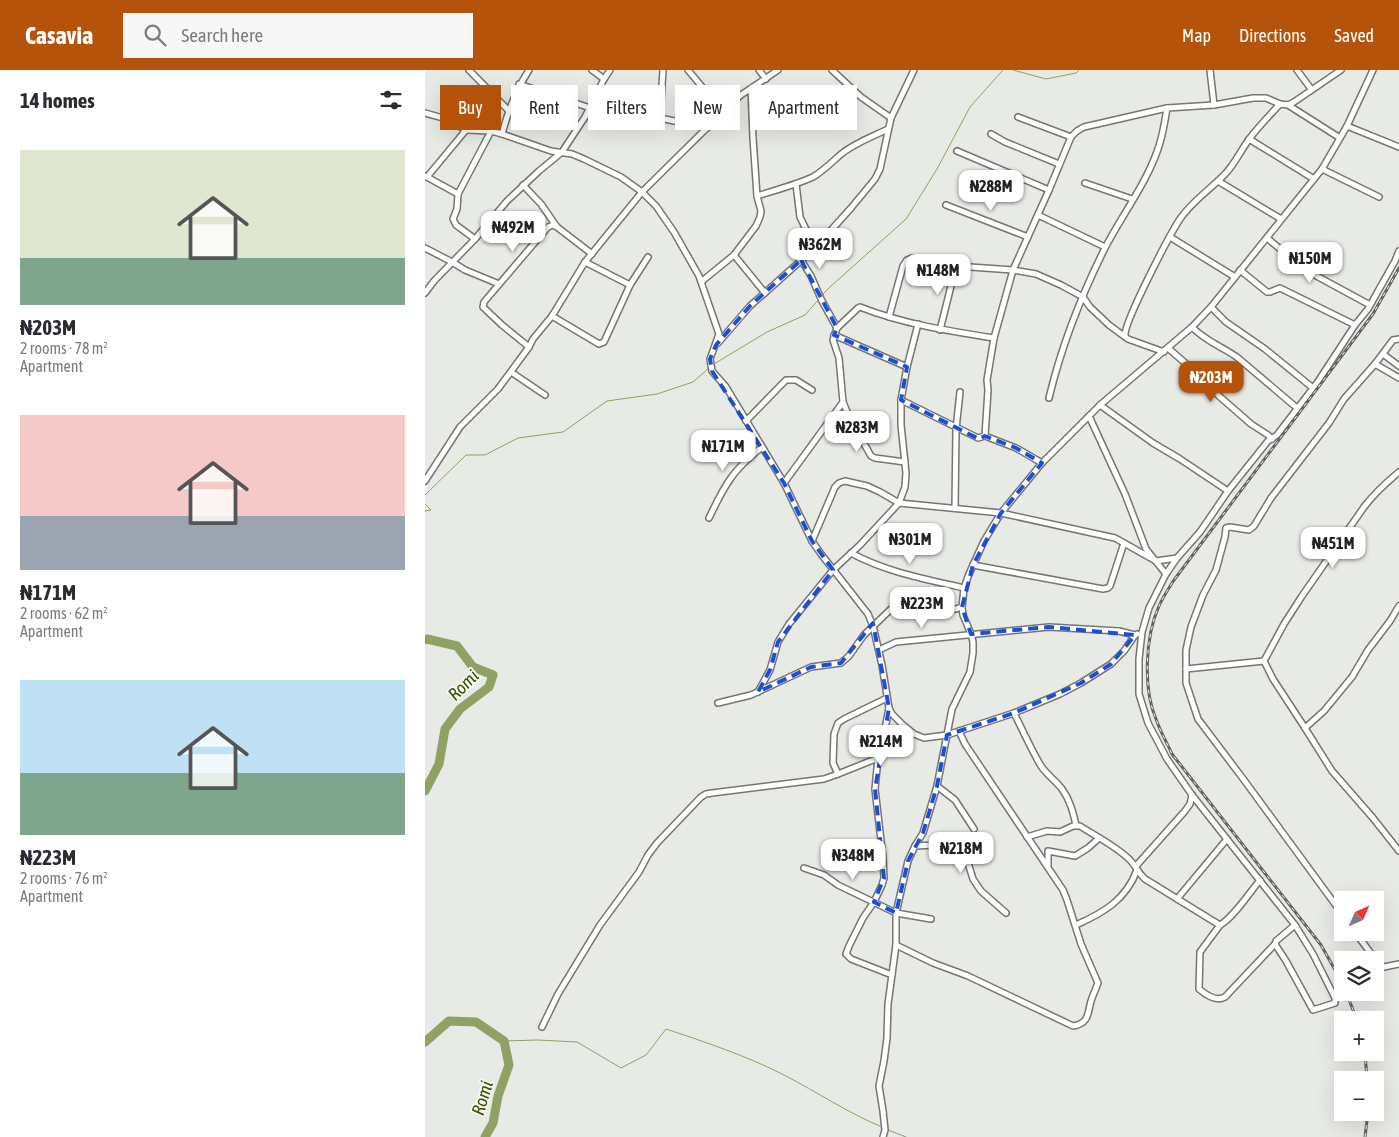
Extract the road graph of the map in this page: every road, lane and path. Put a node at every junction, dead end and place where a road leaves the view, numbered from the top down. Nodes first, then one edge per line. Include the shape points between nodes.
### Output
1 (469, 70) edge
2 (529, 70) edge
3 (592, 70) edge
4 (610, 70) edge
5 (663, 70) edge
6 (687, 70) edge
7 (759, 70) edge
8 (778, 70) edge
9 (832, 70) edge
10 (915, 70) edge
11 (1210, 70) edge
12 (1297, 70) edge
13 (1341, 70) edge
14 (1373, 70) edge
15 (840, 73) edge
16 (604, 79) junction
17 (766, 79) junction
18 (519, 84) junction
19 (601, 85) edge
20 (662, 85) edge
21 (700, 85) edge
22 (757, 85) edge
23 (1311, 89) junction
24 (1214, 104) junction
25 (1280, 104) junction
26 (1288, 105) junction
27 (588, 107) edge
28 (1167, 108) junction
29 (508, 110) junction
30 (588, 111) edge
31 (426, 114) edge
32 (440, 117) edge
33 (1018, 117) dead end
34 (891, 118) junction
35 (1347, 126) junction
36 (888, 129) junction
37 (466, 130) joint
38 (705, 130) edge
39 (753, 130) edge
40 (491, 131) junction
41 (501, 134) junction
42 (991, 134) dead end
43 (1071, 137) junction
44 (1340, 138) junction
45 (1249, 139) junction
46 (1399, 147) edge
47 (957, 151) dead end
48 (562, 152) junction
49 (1059, 164) junction
50 (1322, 169) junction
51 (426, 176) edge
52 (1313, 179) junction
53 (1219, 181) junction
54 (1085, 183) dead end
55 (796, 184) junction
56 (523, 186) junction
57 (1049, 190) junction
58 (642, 192) junction
59 (458, 194) junction
60 (757, 196) junction
61 (1379, 197) dead end
62 (1132, 199) junction
63 (946, 205) dead end
64 (1038, 215) junction
65 (1281, 219) junction
66 (557, 227) junction
67 (1028, 237) junction
68 (1170, 237) junction
69 (1267, 238) junction
70 (475, 239) junction
71 (425, 248) edge
72 (815, 248) junction
73 (1105, 248) junction
74 (1399, 251) edge
75 (593, 254) junction
76 (733, 255) junction
77 (648, 257) dead end
78 (801, 260) junction
79 (452, 262) junction
80 (585, 262) junction
81 (956, 266) junction
82 (1013, 270) junction
83 (1240, 270) junction
84 (1235, 277) junction
85 (701, 282) junction
86 (499, 284) junction
87 (630, 285) junction
88 (765, 292) junction
89 (425, 293) edge
90 (1083, 297) junction
91 (1370, 305) junction
92 (1211, 307) junction
93 (552, 316) junction
94 (889, 317) junction
95 (918, 324) junction
96 (1355, 326) junction
97 (1192, 327) junction
98 (837, 328) junction
99 (940, 330) junction
100 (834, 335) junction
101 (1125, 336) junction
102 (994, 338) junction
103 (1399, 339) edge
104 (716, 345) junction
105 (529, 347) junction
106 (1166, 350) junction
107 (1383, 354) junction
108 (1375, 364) junction
109 (907, 366) junction
110 (1399, 366) edge
111 (511, 372) junction
112 (1399, 378) edge
113 (1313, 388) junction
114 (812, 390) dead end
115 (960, 392) dead end
116 (545, 395) dead end
117 (1049, 398) dead end
118 (901, 400) junction
119 (843, 402) junction
120 (1100, 405) junction
121 (1297, 408) junction
122 (1089, 416) junction
123 (746, 421) junction
124 (957, 429) junction
125 (985, 436) junction
126 (1272, 439) junction
127 (762, 447) junction
128 (905, 462) junction
129 (1042, 464) junction
130 (1399, 472) edge
131 (425, 481) edge
132 (785, 482) junction
133 (1228, 491) junction
134 (899, 503) junction
135 (955, 508) junction
136 (1001, 513) junction
137 (709, 518) dead end
138 (812, 541) junction
139 (1124, 543) junction
140 (851, 553) junction
141 (1177, 558) junction
142 (1156, 561) junction
143 (973, 565) junction
144 (833, 570) junction
145 (1166, 574) junction
146 (964, 588) junction
147 (1399, 606) edge
148 (962, 607) junction
149 (873, 626) junction
150 (1142, 632) junction
151 (971, 634) junction
152 (1135, 635) junction
153 (879, 650) junction
154 (1264, 662) junction
155 (1186, 669) junction
156 (758, 692) junction
157 (887, 698) junction
158 (719, 703) dead end
159 (889, 708) junction
160 (1014, 713) junction
161 (1305, 728) junction
162 (959, 731) junction
163 (947, 735) junction
164 (878, 758) junction
165 (838, 774) junction
166 (937, 786) junction
167 (1192, 795) junction
168 (1076, 825) junction
169 (974, 829) dead end
170 (1027, 837) junction
171 (1099, 838) junction
172 (1227, 839) junction
173 (915, 846) junction
174 (1399, 851) edge
175 (804, 868) dead end
176 (1048, 868) junction
177 (1136, 868) junction
178 (1260, 880) junction
179 (1177, 899) junction
180 (875, 902) junction
181 (1334, 903) edge
182 (897, 913) junction
183 (1005, 914) dead end
184 (931, 919) dead end
185 (1075, 925) junction
186 (1220, 925) junction
187 (1295, 925) junction
188 (1362, 941) edge
189 (1275, 944) junction
190 (896, 945) junction
191 (1399, 964) edge
192 (892, 975) junction
193 (542, 1027) dead end
194 (884, 1134) edge

1 - 29 street
2 - 18 street
3 - 16 street
4 - 16 street
5 - 20 street
6 - 21 street
7 - 17 street
8 - 17 street
9 - 15 street
10 - 34 street
11 - 24 street
12 - 23 street
13 - 23 street
14 - 35 street
15 - 34 street via 861,96
16 - 19 street
17 - 22 street
18 - 27 street
18 - 29 street
23 - 26 street
24 - 25 street via 1266,98
24 - 28 street
25 - 26 street
25 - 45 street
26 - 44 street
28 - 43 street via 1084,127
28 - 62 street via 1159,146
29 - 41 street
30 - 48 street
31 - 32 street
33 - 43 street
34 - 36 street
35 - 44 street
35 - 46 street
36 - 55 street via 856,144 814,176
36 - 72 street via 880,170 875,179
37 - 40 street
37 - 51 street
38 - 58 street
39 - 60 street
40 - 41 street
40 - 59 street
41 - 48 street
42 - 49 street
43 - 49 street
44 - 50 street
45 - 52 street
45 - 53 street via 1236,162
47 - 57 street
48 - 56 street
48 - 58 street via 621,177
49 - 57 street
50 - 52 street
50 - 61 street
51 - 59 street
52 - 65 street
53 - 65 street
53 - 68 street via 1189,206
54 - 62 street
55 - 60 street
55 - 72 street via 800,217
56 - 66 street
56 - 70 street
57 - 64 street
58 - 75 street
58 - 85 street via 674,232
59 - 70 street via 454,223
60 - 76 street via 760,217
62 - 73 street
63 - 67 street
64 - 67 street
64 - 73 street
65 - 69 street
66 - 75 street
66 - 86 street via 548,227
67 - 82 street
68 - 84 street
68 - 101 street via 1128,321
69 - 83 street
69 - 91 street via 1311,273
70 - 79 street
71 - 79 street
72 - 78 street
73 - 90 street
74 - 91 street
75 - 80 street
76 - 85 street
76 - 88 street
77 - 87 street
78 - 88 street
78 - 98 street
79 - 86 street
79 - 89 street
80 - 87 street
80 - 93 street
81 - 82 street
81 - 94 street via 912,258 907,260
81 - 99 street
82 - 90 street via 1036,274
82 - 102 street
83 - 84 street
83 - 96 street via 1267,292 1280,288
84 - 92 street
85 - 104 street via 719,334
86 - 105 street via 483,307
87 - 93 street via 604,342 599,344
88 - 104 street
90 - 101 street via 1109,325
90 - 117 street
91 - 96 street
92 - 97 street
92 - 113 street
93 - 105 street
94 - 95 street
94 - 98 street via 857,308
95 - 99 street
95 - 109 street
96 - 113 street
97 - 106 street
97 - 121 street via 1238,358
98 - 100 street
99 - 102 street
100 - 109 street
100 - 119 street
101 - 106 street
102 - 125 street via 987,380
103 - 107 street via 1393,340
104 - 123 street via 710,359 712,371 726,387
105 - 111 street
106 - 120 street
106 - 126 street via 1193,369 1219,396
107 - 108 street
107 - 110 street
108 - 112 street
108 - 155 street via 1344,399 1254,526 1249,530 1226,528 1216,570 1191,627
109 - 118 street
111 - 116 street
111 - 131 street via 498,390 460,427
113 - 121 street
114 - 123 street via 796,380 786,380
115 - 124 street
118 - 124 street
118 - 128 street
119 - 128 street via 871,456
119 - 132 street
120 - 122 street
120 - 133 street
121 - 126 street
122 - 129 street
122 - 142 street via 1146,549
123 - 127 street
124 - 125 street via 978,438
124 - 135 street
125 - 129 street via 1016,448
126 - 133 street
127 - 132 street
127 - 137 street via 731,477
128 - 134 street via 905,487
129 - 136 street
130 - 154 street via 1364,507 1302,596
132 - 138 street
133 - 141 street via 1200,532
134 - 135 street
134 - 138 street via 867,486 845,481 839,483
134 - 140 street
135 - 136 street
136 - 139 street via 1108,536
136 - 143 street
138 - 144 street
139 - 142 street
139 - 143 street via 1110,586 1103,589
140 - 144 street
140 - 146 street via 892,570
141 - 142 street
141 - 145 street
142 - 145 street
143 - 146 street
144 - 149 street via 868,614
144 - 156 street via 789,624 778,642 770,670
145 - 150 street via 1149,608
146 - 148 street
147 - 161 street via 1352,676 1324,711
148 - 149 street via 941,611 897,605
148 - 151 street
149 - 153 street
149 - 156 street via 841,663 811,667
150 - 152 street
150 - 167 street via 1139,694 1148,723 1167,759
151 - 152 street via 1049,627 1119,631
151 - 153 street via 896,642
151 - 163 street via 973,653 969,672 952,709
152 - 160 street via 1111,664 1060,694
153 - 157 street
154 - 155 street
154 - 161 street
155 - 181 street via 1186,683 1198,720
156 - 158 street
157 - 159 street
157 - 165 street via 838,723 834,734 833,763
159 - 163 street via 914,734 924,738
159 - 164 street
160 - 162 street
160 - 168 street via 1042,766 1068,798
161 - 174 street via 1333,771
162 - 163 street
162 - 170 street
163 - 166 street
164 - 165 street
164 - 180 street via 875,789 884,878
165 - 193 street via 701,797 657,843 600,924
166 - 169 street via 955,800
166 - 173 street via 923,833
167 - 172 street
167 - 177 street via 1185,811
168 - 170 street via 1060,832 1047,831
168 - 171 street
170 - 176 street
171 - 176 street via 1075,856 1048,851
171 - 177 street via 1118,850
172 - 178 street
172 - 179 street
173 - 182 street via 908,861
173 - 183 street via 955,844 963,847 973,879
175 - 180 street
176 - 185 street via 1063,890
177 - 179 street via 1145,879
177 - 185 street via 1133,880 1123,895 1106,910
178 - 186 street
178 - 187 street
179 - 186 street
180 - 182 street
180 - 192 street via 863,918 846,954
182 - 184 street
182 - 190 street
185 - 190 street via 1098,983 1087,1018 1075,1026
186 - 189 street via 1200,952 1199,989 1216,999 1225,997
187 - 189 street
187 - 189 street via 1313,954 1335,1003 1313,1010
188 - 191 street via 1383,967
190 - 192 street
192 - 194 street via 879,1086

